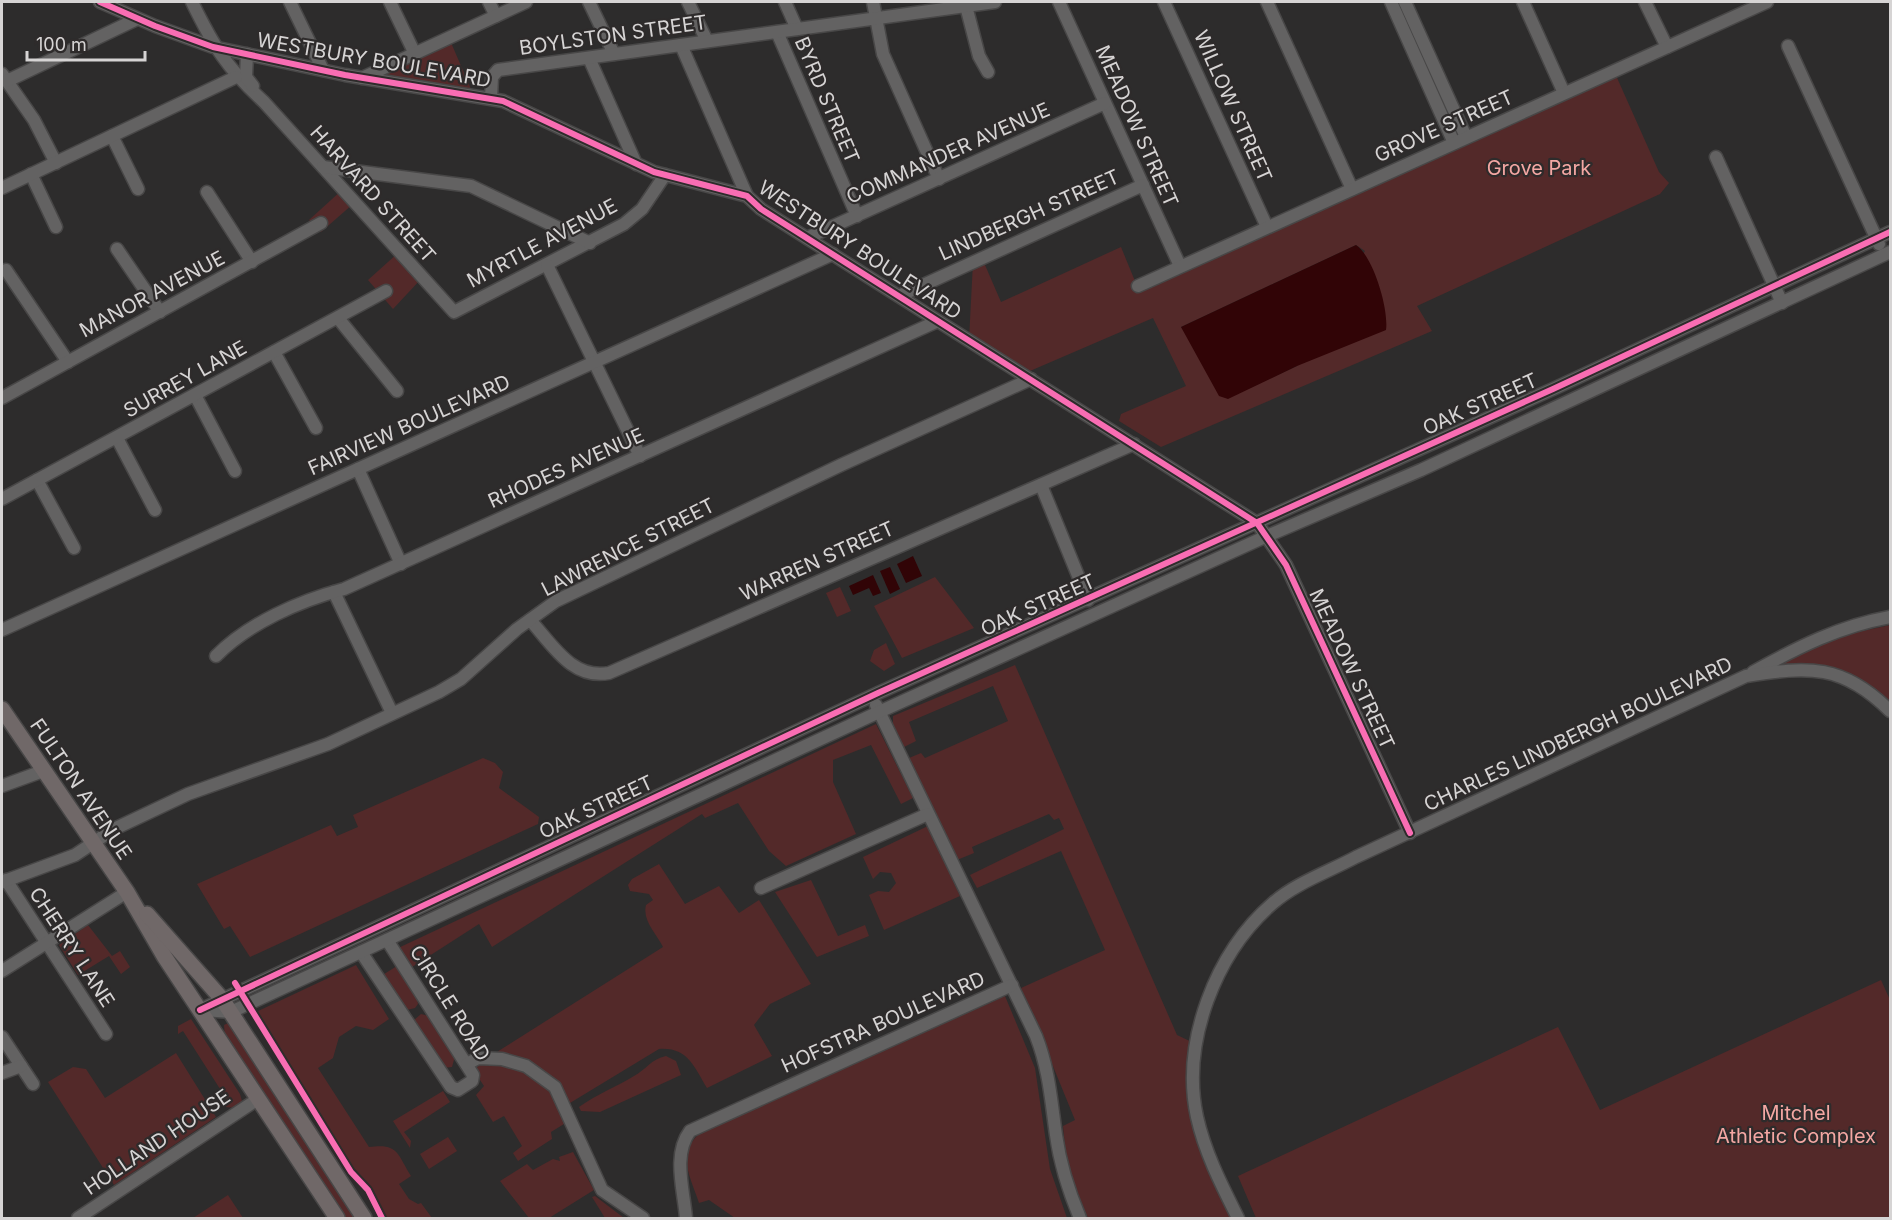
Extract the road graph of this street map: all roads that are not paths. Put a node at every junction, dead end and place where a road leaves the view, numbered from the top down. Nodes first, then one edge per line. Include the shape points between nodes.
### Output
1 (100, 2) edge
2 (192, 2) edge
3 (290, 2) edge
4 (390, 2) edge
5 (489, 2) edge
6 (526, 2) edge
7 (589, 2) edge
8 (688, 2) edge
9 (785, 2) edge
10 (873, 2) edge
11 (995, 2) edge
12 (1059, 2) edge
13 (1164, 2) edge
14 (1267, 2) edge
15 (1391, 2) edge
16 (1405, 2) edge
17 (1523, 2) edge
18 (1645, 2) edge
19 (1767, 2) edge
20 (966, 6) junction
21 (496, 16) junction
22 (137, 19) junction
23 (876, 19) junction
24 (797, 29) junction
25 (777, 33) junction
26 (707, 41) junction
27 (681, 45) junction
28 (1788, 46) dead end
29 (213, 47) junction
30 (1666, 47) junction
31 (247, 54) junction
32 (415, 54) junction
33 (614, 54) junction
34 (589, 58) junction
35 (323, 70) junction
36 (988, 72) dead end
37 (4, 77) edge
38 (236, 77) junction
39 (362, 78) junction
40 (1564, 93) junction
41 (491, 98) junction
42 (264, 102) junction
43 (1106, 103) junction
44 (112, 136) junction
45 (1466, 137) junction
46 (1454, 142) junction
47 (1716, 157) dead end
48 (56, 163) junction
49 (636, 164) junction
50 (322, 167) junction
51 (31, 174) junction
52 (665, 175) junction
53 (939, 179) junction
54 (1143, 185) junction
55 (2, 188) edge
56 (138, 189) dead end
57 (1352, 189) junction
58 (207, 192) dead end
59 (747, 196) junction
60 (857, 216) junction
61 (321, 223) dead end
62 (56, 227) dead end
63 (1267, 227) junction
64 (1890, 232) edge
65 (807, 238) junction
66 (1876, 239) junction
67 (590, 243) junction
68 (117, 249) dead end
69 (833, 254) junction
70 (1888, 254) edge
71 (252, 262) junction
72 (547, 265) junction
73 (1180, 267) junction
74 (6, 270) dead end
75 (1138, 286) dead end
76 (1774, 286) junction
77 (386, 291) dead end
78 (898, 296) junction
79 (1782, 303) junction
80 (160, 312) junction
81 (454, 312) joint
82 (338, 318) junction
83 (938, 321) junction
84 (274, 352) junction
85 (68, 362) junction
86 (596, 362) junction
87 (1031, 379) junction
88 (1558, 387) junction
89 (397, 391) dead end
90 (195, 395) junction
91 (2, 398) edge
92 (1567, 402) junction
93 (316, 428) dead end
94 (117, 438) junction
95 (1134, 444) junction
96 (1413, 452) junction
97 (640, 456) junction
98 (358, 469) junction
99 (1422, 470) junction
100 (236, 471) dead end
101 (37, 480) junction
102 (1041, 485) junction
103 (2, 499) edge
104 (1230, 504) junction
105 (155, 510) dead end
106 (1257, 522) junction
107 (1229, 535) junction
108 (1267, 536) junction
109 (74, 548) dead end
110 (401, 564) junction
111 (334, 592) junction
112 (1088, 600) junction
113 (1890, 617) edge
114 (530, 620) junction
115 (2, 630) edge
116 (216, 656) dead end
117 (1746, 676) junction
118 (872, 697) junction
119 (2, 709) edge
120 (1890, 711) edge
121 (879, 712) junction
122 (392, 713) junction
123 (43, 771) junction
124 (2, 786) edge
125 (626, 812) junction
126 (928, 814) junction
127 (632, 826) junction
128 (1410, 833) junction
129 (93, 843) junction
130 (4, 881) edge
131 (761, 888) dead end
132 (127, 892) junction
133 (387, 940) junction
134 (46, 942) junction
135 (361, 952) junction
136 (2, 971) edge
137 (1012, 985) junction
138 (226, 1005) junction
139 (200, 1010) junction
140 (106, 1034) dead end
141 (2, 1037) edge
142 (467, 1064) junction
143 (21, 1066) junction
144 (2, 1074) edge
145 (33, 1084) dead end
146 (258, 1099) junction
147 (78, 1218) edge
148 (338, 1218) edge
149 (364, 1218) edge
150 (643, 1218) edge
151 (686, 1218) edge
152 (1080, 1218) edge
153 (1238, 1218) edge

1 - 22 street, WESTBURY BOULEVARD
2 - 29 street, HARVARD STREET
3 - 35 street
4 - 32 street
5 - 21 street
6 - 21 street
7 - 33 street
8 - 26 street
9 - 24 street
10 - 23 street
11 - 20 street, BOYLSTON STREET
12 - 43 street, MEADOW STREET
13 - 63 street, WILLOW STREET
14 - 57 street
15 - 46 street
16 - 45 street
17 - 40 street
18 - 30 street
19 - 30 street, GROVE STREET
20 - 23 street, BOYLSTON STREET
20 - 36 street
21 - 32 street
22 - 29 street, WESTBURY BOULEVARD
22 - 37 street
23 - 24 street, BOYLSTON STREET
23 - 53 street via 883,54
24 - 25 street, BOYLSTON STREET
25 - 26 street, BOYLSTON STREET
25 - 60 street, BYRD STREET
26 - 27 street, BOYLSTON STREET
27 - 33 street, BOYLSTON STREET
27 - 59 street
28 - 66 street
29 - 31 street, WESTBURY BOULEVARD
29 - 38 street, HARVARD STREET
30 - 40 street, GROVE STREET
31 - 35 street, WESTBURY BOULEVARD
31 - 42 street, HARVARD STREET via 246,77
32 - 39 street
33 - 34 street, BOYLSTON STREET
34 - 41 street, BOYLSTON STREET via 498,70 492,81
34 - 49 street
35 - 39 street, WESTBURY BOULEVARD
37 - 48 street via 34,120
38 - 42 street, HARVARD STREET
38 - 44 street
39 - 41 street, WESTBURY BOULEVARD
40 - 45 street, GROVE STREET
41 - 49 street, WESTBURY BOULEVARD
42 - 50 street, HARVARD STREET
43 - 53 street, COMMANDER AVENUE
43 - 54 street, MEADOW STREET
44 - 48 street
44 - 56 street
45 - 46 street, GROVE STREET
46 - 57 street, GROVE STREET
47 - 76 street
48 - 51 street
49 - 52 street, WESTBURY BOULEVARD
50 - 67 street via 471,186
50 - 81 street, HARVARD STREET
51 - 55 street
51 - 62 street
52 - 59 street, WESTBURY BOULEVARD
52 - 67 street, MYRTLE AVENUE via 642,209
53 - 60 street, COMMANDER AVENUE
54 - 73 street, MEADOW STREET
54 - 78 street, LINDBERGH STREET
57 - 63 street, GROVE STREET
58 - 71 street
59 - 65 street, WESTBURY BOULEVARD via 760,210
60 - 65 street, COMMANDER AVENUE
61 - 71 street, MANOR AVENUE
63 - 73 street, GROVE STREET
64 - 66 street, OAK STREET
65 - 69 street, WESTBURY BOULEVARD
66 - 70 street
66 - 76 street, OAK STREET
67 - 72 street, MYRTLE AVENUE
68 - 80 street
69 - 78 street, WESTBURY BOULEVARD
69 - 86 street, FAIRVIEW BOULEVARD
70 - 79 street, OAK STREET
71 - 80 street, MANOR AVENUE
72 - 81 street, MYRTLE AVENUE
72 - 86 street
73 - 75 street, GROVE STREET
74 - 85 street
76 - 79 street
76 - 88 street, OAK STREET
77 - 82 street, SURREY LANE
78 - 83 street, WESTBURY BOULEVARD
79 - 92 street, OAK STREET
80 - 85 street, MANOR AVENUE
82 - 84 street, SURREY LANE
82 - 89 street
83 - 87 street, WESTBURY BOULEVARD
83 - 97 street, RHODES AVENUE
84 - 90 street, SURREY LANE
84 - 93 street
85 - 91 street, MANOR AVENUE
86 - 97 street
86 - 98 street, FAIRVIEW BOULEVARD
87 - 95 street, WESTBURY BOULEVARD
87 - 114 street, LAWRENCE STREET via 607,576 556,601
88 - 92 street
88 - 96 street, OAK STREET
90 - 94 street, SURREY LANE
90 - 100 street
92 - 99 street, OAK STREET
94 - 101 street, SURREY LANE
94 - 105 street
95 - 102 street, WARREN STREET
95 - 104 street, WESTBURY BOULEVARD
96 - 99 street
96 - 106 street, OAK STREET
97 - 110 street, RHODES AVENUE
98 - 110 street
98 - 115 street, FAIRVIEW BOULEVARD
99 - 108 street, OAK STREET
101 - 103 street, SURREY LANE
101 - 109 street
102 - 112 street
102 - 114 street, WARREN STREET via 609,673 598,675 578,670
104 - 106 street, WESTBURY BOULEVARD
104 - 107 street via 1236,524
106 - 107 street, OAK STREET
106 - 108 street, MEADOW STREET
107 - 112 street, OAK STREET
108 - 121 street, OAK STREET
108 - 128 street, MEADOW STREET via 1286,565
110 - 111 street, RHODES AVENUE
111 - 116 street, RHODES AVENUE via 245,631
111 - 122 street
112 - 118 street, OAK STREET
113 - 117 street via 1825,635
114 - 122 street, LAWRENCE STREET via 461,679
117 - 120 street, CHARLES LINDBERGH BOULEVARD via 1792,669 1826,671 1864,687
117 - 128 street, CHARLES LINDBERGH BOULEVARD
118 - 121 street, HOFSTRA BOULEVARD
118 - 125 street, OAK STREET
119 - 123 main road, FULTON AVENUE
121 - 126 street, HOFSTRA BOULEVARD
121 - 127 street, OAK STREET
122 - 129 street, LAWRENCE STREET via 328,744 188,794
123 - 124 street
123 - 129 main road, FULTON AVENUE
125 - 127 street
125 - 138 street, OAK STREET
126 - 131 street
126 - 137 street, HOFSTRA BOULEVARD
127 - 133 street, OAK STREET
128 - 153 street, CHARLES LINDBERGH BOULEVARD via 1305,882 1273,903 1239,942 1211,991 1197,1036 1194,1095 1202,1136
129 - 130 street, LAWRENCE STREET via 69,857
129 - 132 main road, FULTON AVENUE
130 - 134 street, CHERRY LANE
132 - 134 street
132 - 138 main road
132 - 139 main road
133 - 135 street, OAK STREET
133 - 142 street, CIRCLE ROAD
134 - 136 street
134 - 140 street, CHERRY LANE
135 - 138 street, OAK STREET
135 - 142 street, CIRCLE ROAD via 454,1090 473,1079
137 - 151 street, HOFSTRA BOULEVARD via 690,1131 680,1157
137 - 152 street via 1045,1058 1064,1175
138 - 139 street, OAK STREET
138 - 149 main road
139 - 146 main road
141 - 143 street
142 - 150 street via 478,1058 502,1059 526,1066 555,1087 602,1190
143 - 144 street
143 - 145 street
146 - 147 street, HOLLAND HOUSE
146 - 148 main road

